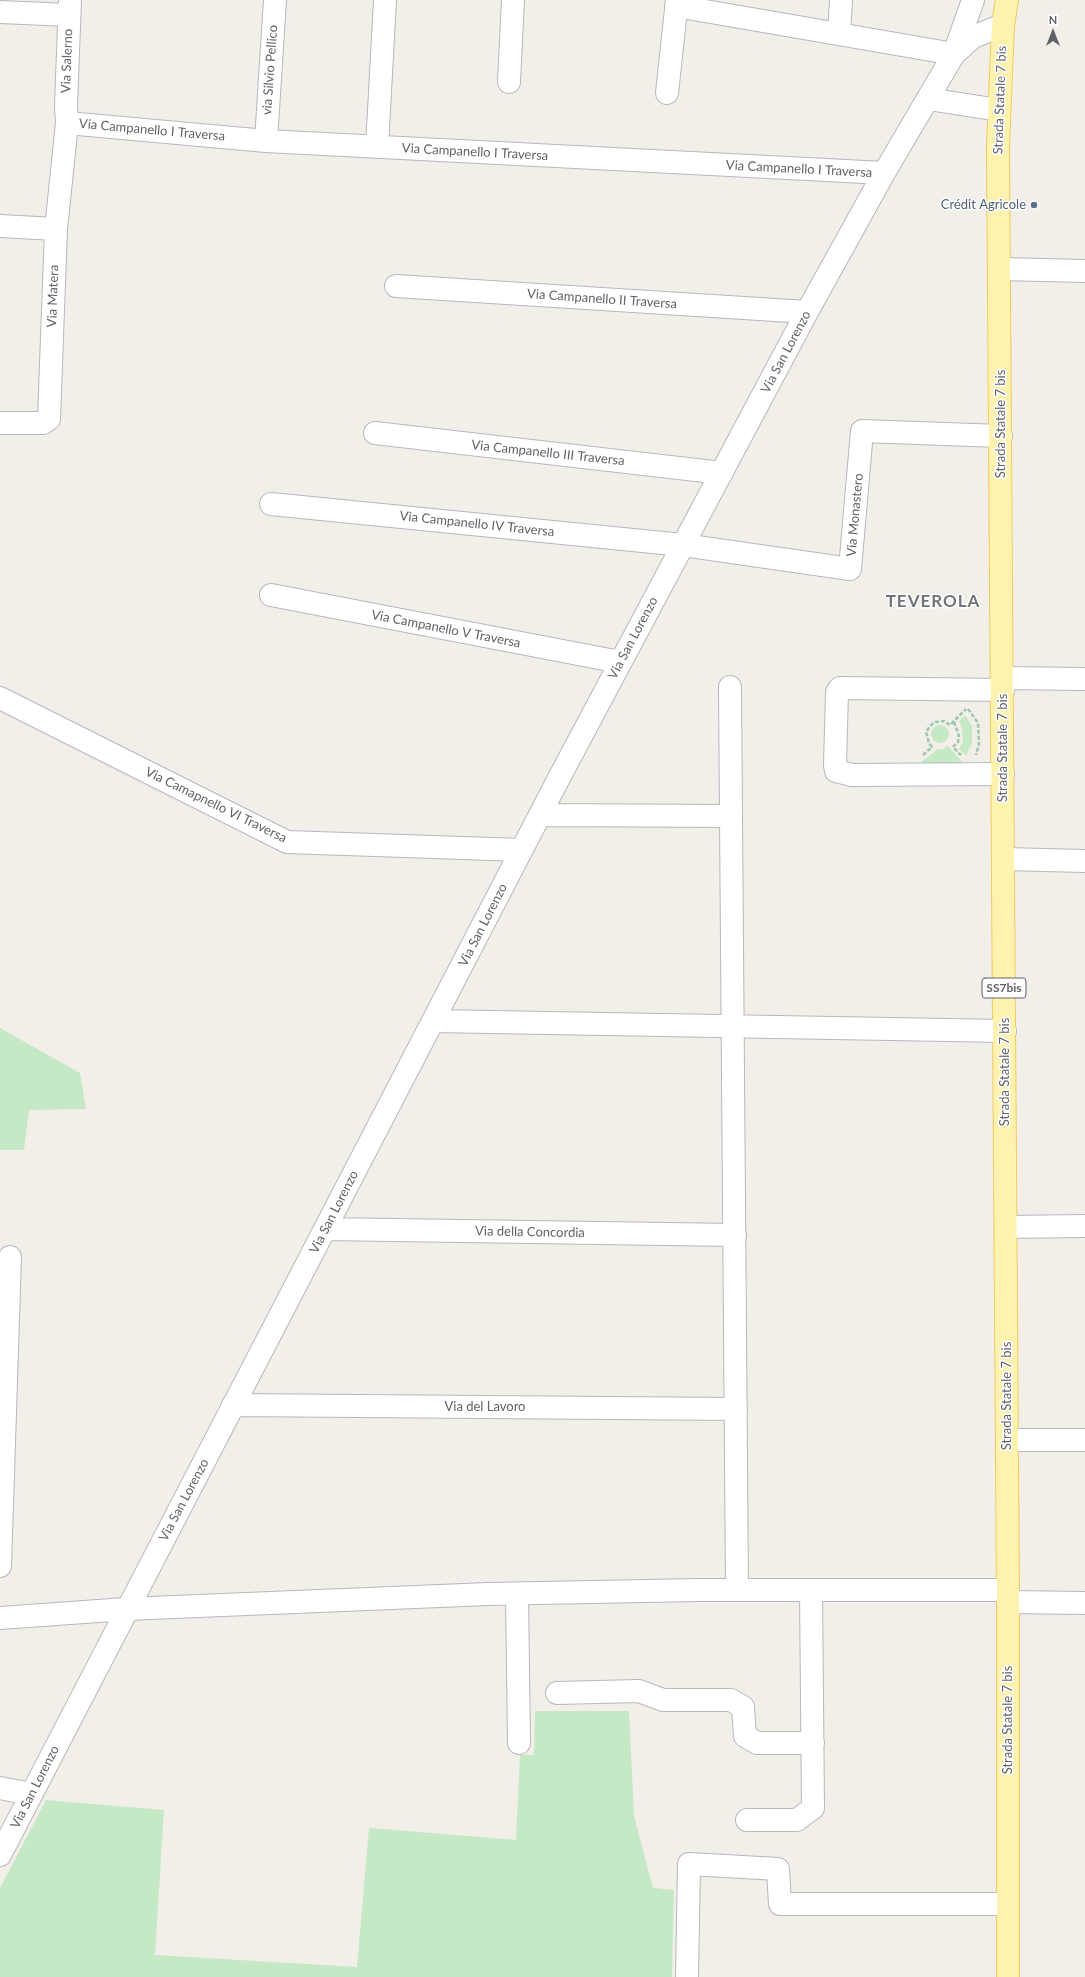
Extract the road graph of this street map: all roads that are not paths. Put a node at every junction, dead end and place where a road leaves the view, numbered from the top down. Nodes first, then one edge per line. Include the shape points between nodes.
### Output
1 (275, 0) edge
2 (385, 0) edge
3 (513, 0) edge
4 (841, 0) edge
5 (973, 0) edge
6 (1007, 0) edge
7 (676, 3) edge
8 (70, 8) edge
9 (0, 12) edge
10 (1003, 25) junction
11 (838, 34) junction
12 (954, 54) junction
13 (509, 82) dead end
14 (667, 93) dead end
15 (928, 99) junction
16 (999, 110) junction
17 (67, 123) junction
18 (266, 141) junction
19 (377, 146) junction
20 (884, 173) junction
21 (0, 226) edge
22 (56, 229) junction
23 (1000, 269) junction
24 (1085, 270) edge
25 (396, 286) dead end
26 (807, 312) junction
27 (0, 423) edge
28 (375, 433) dead end
29 (1001, 436) junction
30 (722, 473) junction
31 (271, 504) dead end
32 (683, 545) junction
33 (271, 595) dead end
34 (620, 662) junction
35 (1085, 679) edge
36 (1003, 684) junction
37 (730, 687) dead end
38 (0, 698) edge
39 (1003, 774) junction
40 (540, 815) junction
41 (731, 816) junction
42 (521, 850) junction
43 (1004, 859) junction
44 (1085, 861) edge
45 (433, 1021) junction
46 (733, 1026) junction
47 (1005, 1031) junction
48 (1085, 1226) edge
49 (1006, 1227) junction
50 (325, 1229) junction
51 (735, 1235) junction
52 (10, 1257) dead end
53 (233, 1405) junction
54 (736, 1409) junction
55 (1007, 1440) junction
56 (1085, 1440) edge
57 (0, 1566) edge
58 (737, 1590) junction
59 (811, 1590) junction
60 (517, 1594) junction
61 (1008, 1596) junction
62 (1085, 1603) edge
63 (126, 1609) junction
64 (0, 1618) edge
65 (557, 1693) dead end
66 (519, 1742) dead end
67 (813, 1742) junction
68 (0, 1788) edge
69 (31, 1794) junction
70 (747, 1820) dead end
71 (0, 1854) edge
72 (1008, 1904) junction
73 (687, 1977) edge
74 (1008, 1977) edge

1 - 18 street, via Silvio Pellico
2 - 19 street
3 - 13 street
4 - 11 street
5 - 12 street
6 - 10 main road, Strada Statale 7 bis / SS7bis
7 - 11 street
7 - 14 street
8 - 9 street
8 - 17 street, Via Salerno
10 - 12 street, Via San Lorenzo via 973,37
10 - 16 main road, Strada Statale 7 bis / SS7bis
11 - 12 street
12 - 15 street, Via San Lorenzo
15 - 16 street
15 - 20 street, Via San Lorenzo
16 - 23 main road, Strada Statale 7 bis / SS7bis
17 - 18 street, Via Campanello I Traversa
17 - 22 street, Via Matera
18 - 19 street, Via Campanello I Traversa
19 - 20 street, Via Campanello I Traversa
20 - 26 street, Via San Lorenzo
21 - 22 street
22 - 27 street, Via Matera via 49,419 43,423
23 - 24 street
23 - 29 main road, Strada Statale 7 bis / SS7bis
25 - 26 street, Via Campanello II Traversa
26 - 30 street, Via San Lorenzo
28 - 30 street, Via Campanello III Traversa
29 - 32 street, Via Monastero via 862,431 850,569
29 - 36 main road, Strada Statale 7 bis / SS7bis
30 - 32 street, Via San Lorenzo
31 - 32 street, Via Campanello IV Traversa
32 - 34 street, Via San Lorenzo
33 - 34 street, Via Campanello V Traversa
34 - 40 street, Via San Lorenzo
35 - 36 street
36 - 39 main road, Strada Statale 7 bis / SS7bis
36 - 39 street via 840,688 837,692 835,765 836,771 852,775
37 - 41 street
38 - 42 street, Via Camapnello VI Traversa via 287,842
39 - 43 main road, Strada Statale 7 bis / SS7bis
40 - 41 street
40 - 42 street, Via San Lorenzo
41 - 46 street
42 - 45 street, Via San Lorenzo
43 - 44 street
43 - 47 main road, Strada Statale 7 bis / SS7bis
45 - 46 street
45 - 50 street, Via San Lorenzo
46 - 47 street
46 - 51 street
47 - 49 main road, Strada Statale 7 bis / SS7bis
48 - 49 street
49 - 55 main road, Strada Statale 7 bis / SS7bis
50 - 51 street, Via della Concordia
50 - 53 street, Via San Lorenzo
51 - 54 street
52 - 57 street
53 - 54 street, Via del Lavoro
53 - 63 street, Via San Lorenzo
54 - 58 street
55 - 56 street
55 - 61 main road, Strada Statale 7 bis / SS7bis
58 - 59 street
58 - 60 street
59 - 61 street
59 - 67 street
60 - 63 street
60 - 66 street
61 - 62 street
61 - 72 main road, Strada Statale 7 bis / SS7bis
63 - 64 street
63 - 69 street, Via San Lorenzo
65 - 67 street via 639,1691 663,1700 731,1700 743,1708 745,1736 757,1742
67 - 70 street via 813,1808 797,1820
68 - 69 street
69 - 71 street, Via San Lorenzo
72 - 73 street via 780,1904 778,1869 689,1864
72 - 74 main road, Strada Statale 7 bis / SS7bis

